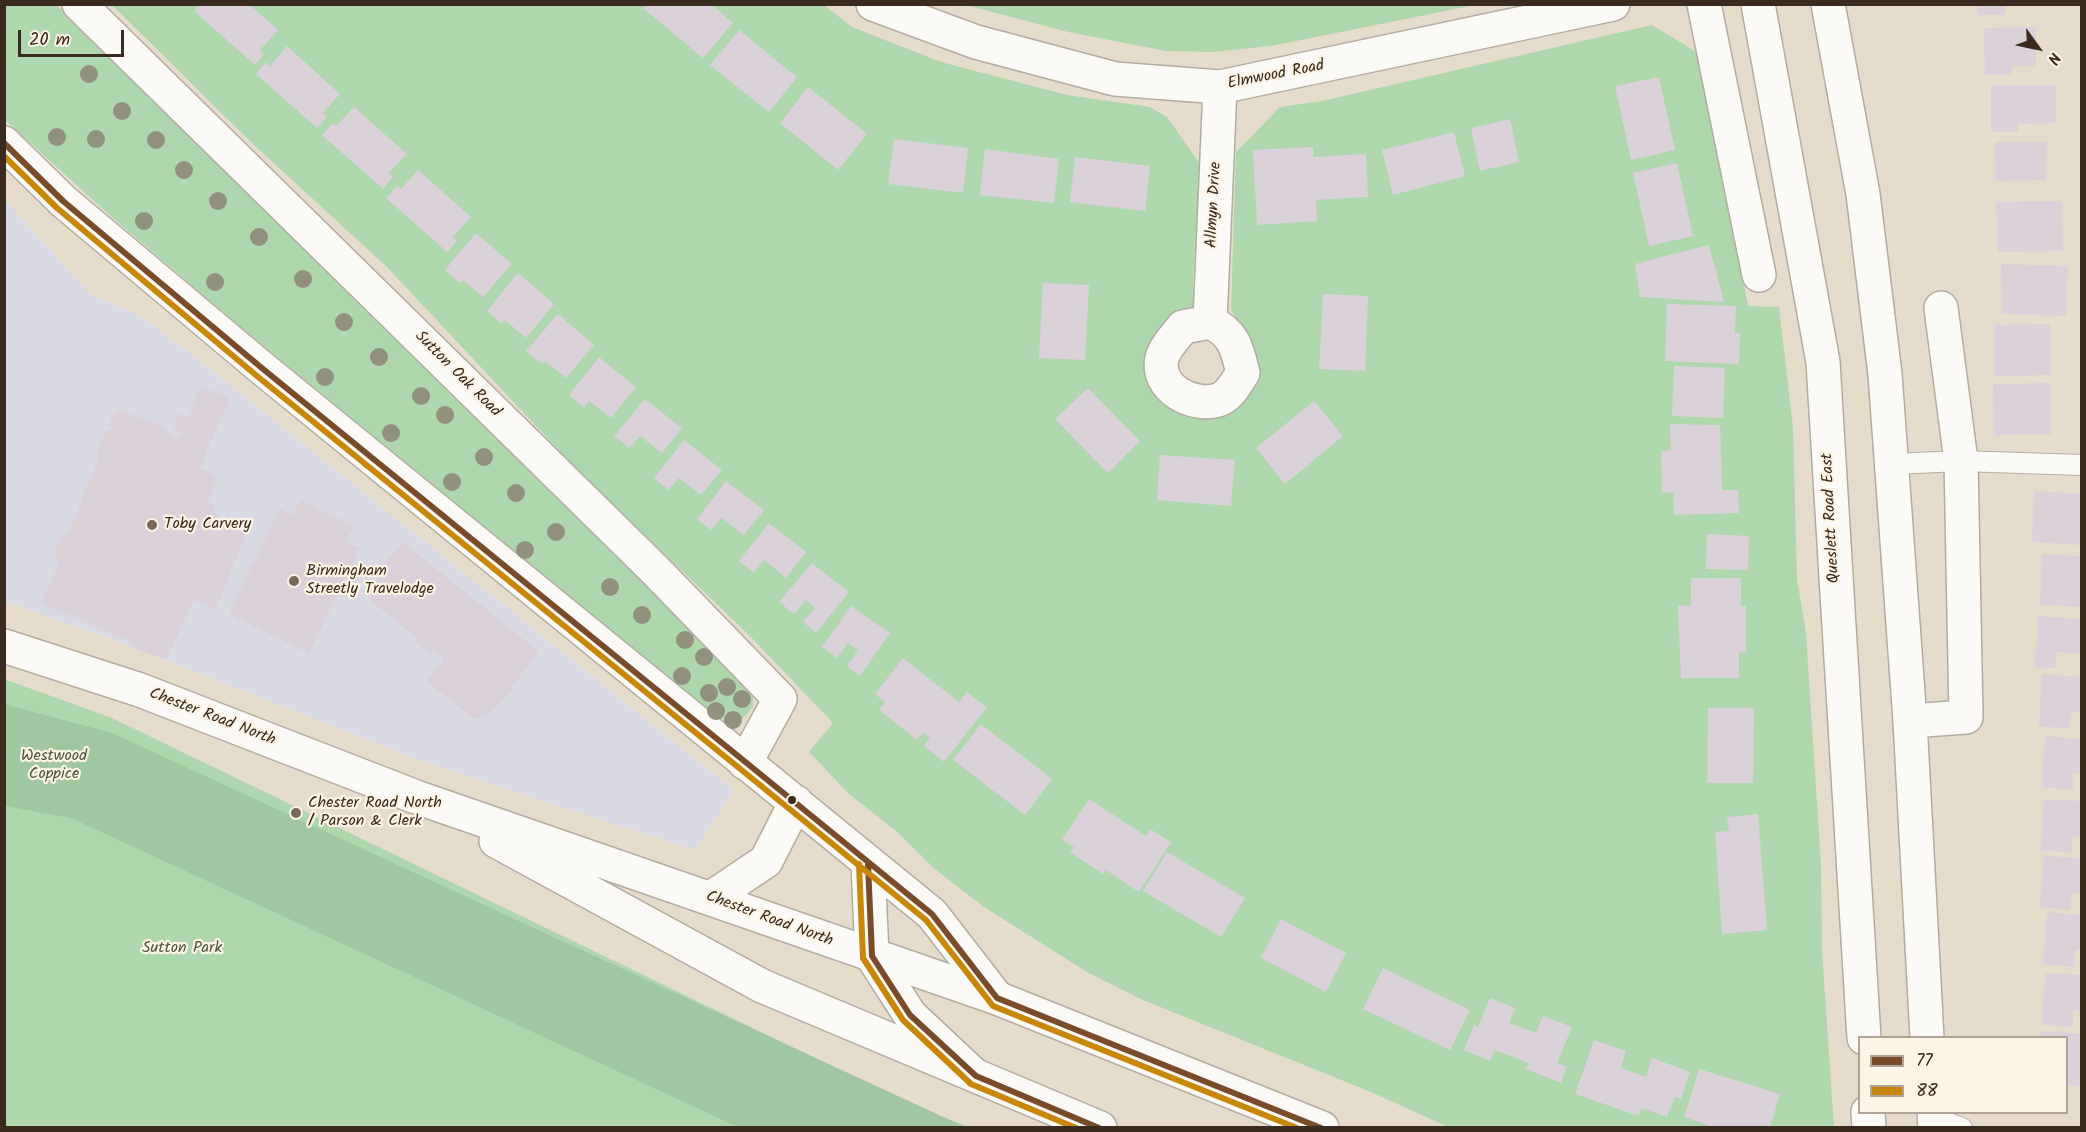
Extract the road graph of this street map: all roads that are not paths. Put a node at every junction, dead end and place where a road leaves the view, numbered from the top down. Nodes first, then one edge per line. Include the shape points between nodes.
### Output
1 (79, 4) edge
2 (873, 4) edge
3 (1613, 4) edge
4 (1704, 4) edge
5 (1758, 4) edge
6 (1828, 4) edge
7 (1220, 87) junction
8 (4, 143) edge
9 (1759, 275) dead end
10 (1941, 308) dead end
11 (1210, 322) dead end
12 (1961, 461) junction
13 (1893, 464) junction
14 (2082, 465) edge
15 (4, 646) edge
16 (1910, 721) junction
17 (746, 763) junction
18 (416, 797) junction
19 (796, 802) junction
20 (868, 864) junction
21 (711, 898) junction
22 (872, 956) junction
23 (997, 998) junction
24 (1864, 1036) edge
25 (1927, 1036) edge
26 (976, 1076) junction
27 (1100, 1128) edge
28 (1322, 1128) edge

1 - 17 main road, Sutton Oak Road via 647,562 780,699
2 - 7 main road, Elmwood Road via 976,42 1115,79
3 - 7 main road, Elmwood Road
4 - 9 main road
5 - 24 main road, Queslett Road East via 1823,362
6 - 13 main road via 1863,194
7 - 11 main road, Allmyn Drive
8 - 17 main road via 63,201 263,369
10 - 12 main road
12 - 13 lane
12 - 14 lane
12 - 16 main road via 1966,717
13 - 16 main road
15 - 18 main road, Chester Road North via 140,690
16 - 25 main road
17 - 19 main road
18 - 21 main road, Chester Road North
18 - 26 main road, Chester Road North via 762,986
19 - 20 main road
19 - 21 main road via 766,861
20 - 22 main road
20 - 23 main road via 932,914
21 - 22 main road, Chester Road North
22 - 23 main road, Chester Road North
22 - 26 main road via 910,1016
23 - 28 main road, Chester Road North
26 - 27 main road, Chester Road North

